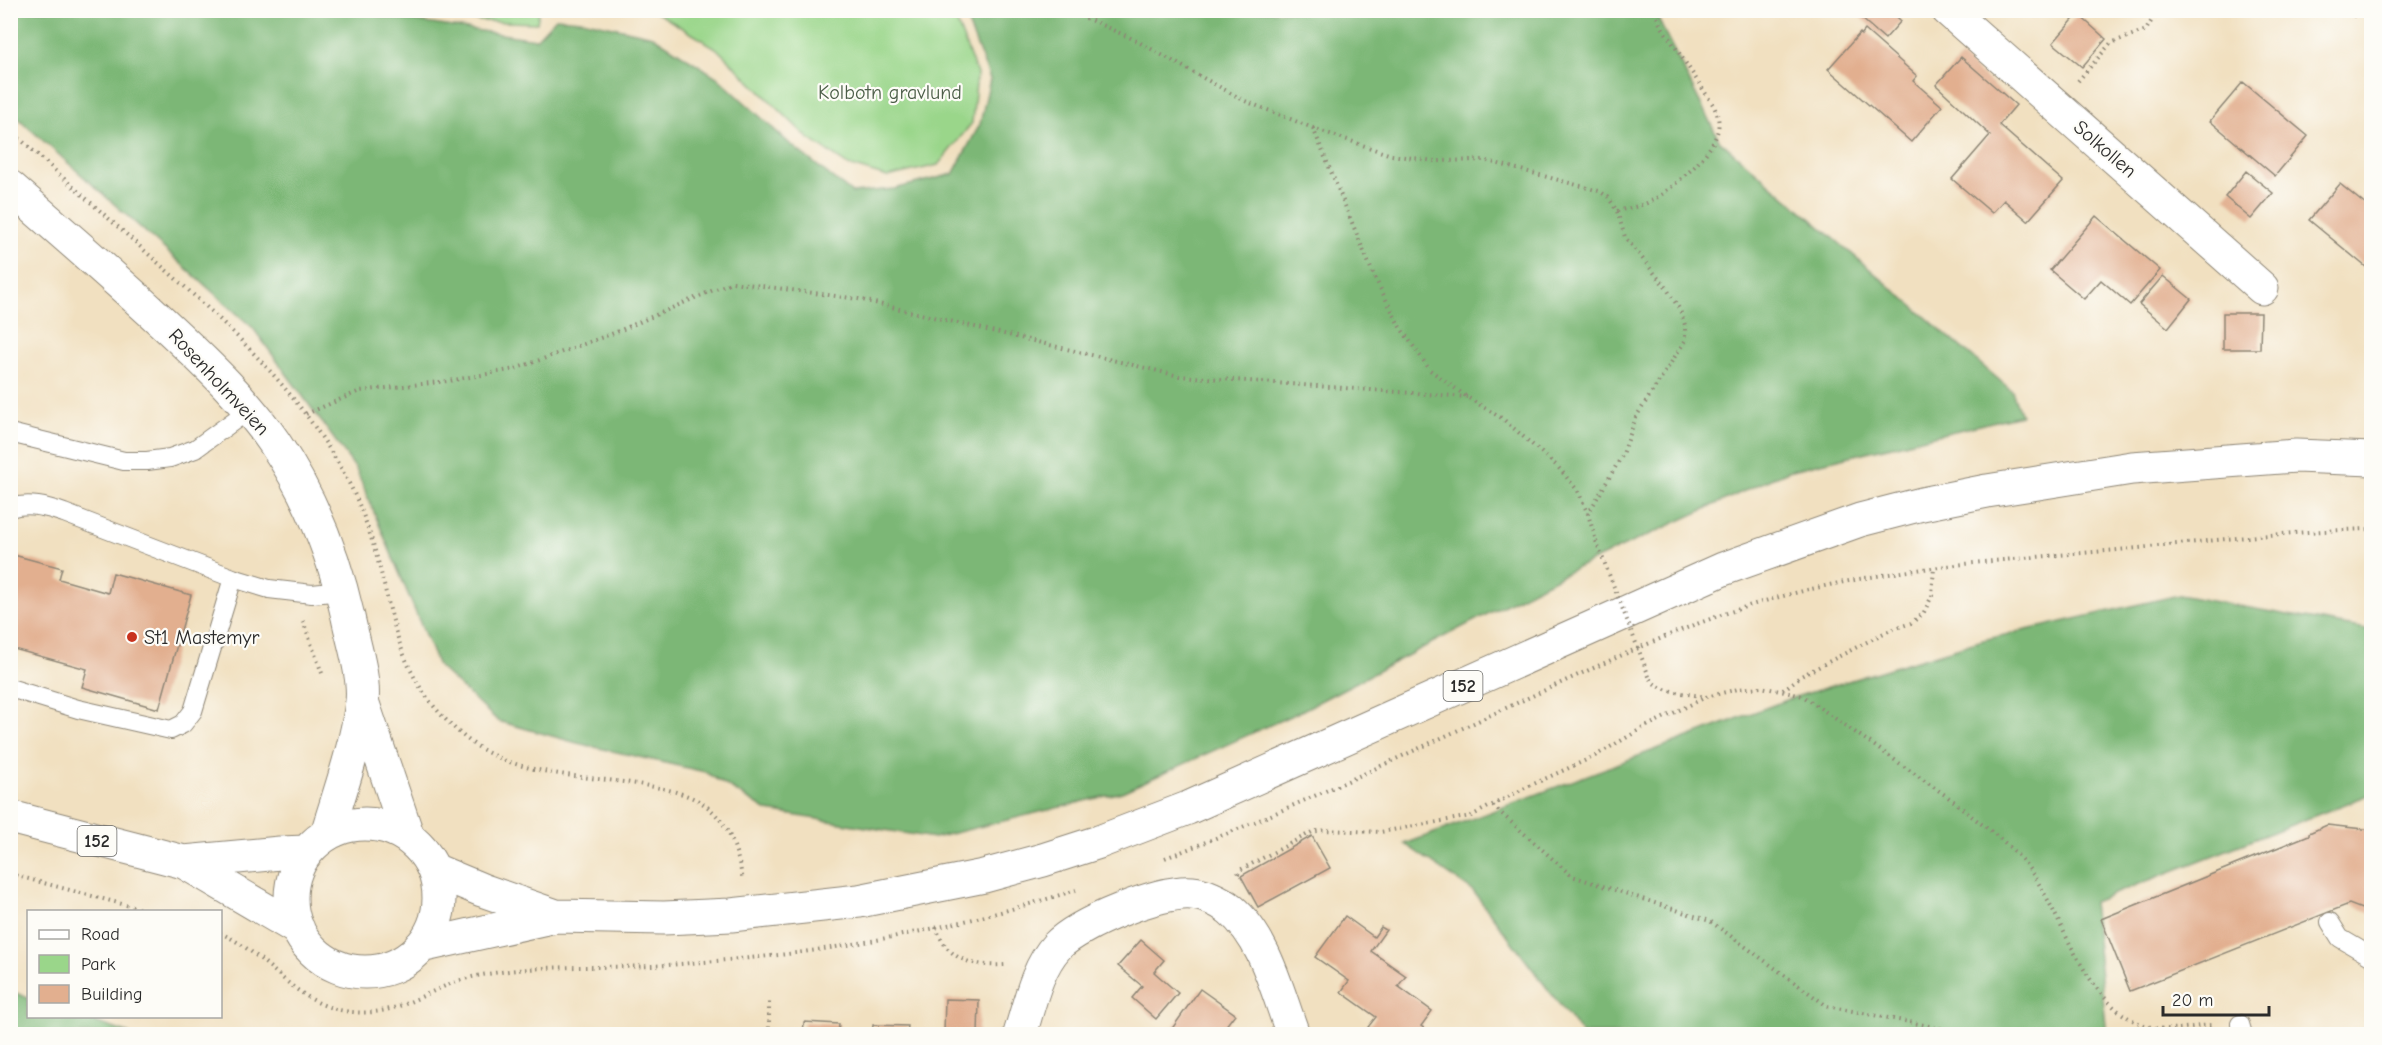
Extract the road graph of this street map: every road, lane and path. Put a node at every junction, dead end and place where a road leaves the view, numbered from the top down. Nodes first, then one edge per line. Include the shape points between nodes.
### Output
1 (1057, 10) edge
2 (1654, 10) edge
3 (1948, 10) edge
4 (2158, 10) edge
5 (2057, 107) junction
6 (1313, 128) junction
7 (10, 130) edge
8 (10, 188) edge
9 (1617, 211) junction
10 (2262, 288) dead end
11 (1467, 397) junction
12 (249, 410) junction
13 (306, 414) junction
14 (10, 434) edge
15 (2372, 459) edge
16 (10, 508) edge
17 (1588, 514) junction
18 (1934, 567) dead end
19 (233, 578) junction
20 (342, 591) junction
21 (294, 594) junction
22 (329, 684) dead end
23 (10, 688) edge
24 (1782, 690) junction
25 (1707, 698) junction
26 (362, 701) junction
27 (1493, 806) junction
28 (10, 817) edge
29 (408, 837) junction
30 (317, 843) junction
31 (184, 862) junction
32 (434, 870) junction
33 (10, 874) edge
34 (1238, 877) dead end
35 (744, 883) dead end
36 (145, 910) edge
37 (556, 916) junction
38 (2330, 922) dead end
39 (936, 927) dead end
40 (298, 929) junction
41 (421, 946) junction
42 (2372, 957) edge
43 (1045, 965) junction
44 (769, 999) dead end
45 (2241, 1029) edge
46 (769, 1035) edge
47 (1020, 1035) edge
48 (1293, 1035) edge
49 (1970, 1035) edge

1 - 6 path via 1079,15 1133,39 1245,101
2 - 9 path via 1714,106 1718,132 1698,161 1672,186 1651,201
3 - 5 main road, Solkollen
4 - 5 path via 2146,30 2111,44
5 - 10 main road, Solkollen
6 - 9 path via 1408,159 1485,160 1567,182 1599,191
6 - 11 path via 1374,276 1400,327 1430,369
7 - 13 path via 243,342
8 - 12 main road, Rosenholmveien via 146,306
9 - 17 path via 1625,237 1680,310 1685,341 1636,417 1623,454
11 - 13 path via 1179,376 858,299 732,282 614,333 515,369 360,391
11 - 17 path via 1503,419 1558,467 1578,491
12 - 14 lane via 195,449 170,459 124,461
12 - 20 main road, Rosenholmveien via 297,479 315,515
13 - 35 path via 351,486 366,522 399,646 420,689 443,717 474,744 509,762 662,788 703,804 728,833
15 - 37 main road, 152 via 2296,456 2132,468 1912,507 1850,523 1723,569 1231,790 1043,860 926,888 793,909 664,918
16 - 19 lane via 21,504 45,507
17 - 25 path, bridge via 1650,679 1655,685
18 - 24 path via 1932,596 1923,614 1800,676
19 - 21 lane
19 - 23 lane via 193,711 183,724 171,730 78,709
20 - 21 lane
20 - 26 main road, Rosenholmveien
21 - 22 path
24 - 25 path via 1738,688
24 - 45 path via 1803,696 2006,842 2028,867 2088,978 2133,1020 2158,1028
25 - 27 path
26 - 29 main road, Rosenholmveien
26 - 30 main road, Rosenholmveien via 345,773
27 - 34 path via 1471,816 1381,832 1312,832 1240,870
27 - 49 path via 1572,876 1710,921 1827,1006
28 - 31 main road, 152
29 - 30 main road, 152 via 385,827 360,823
29 - 32 main road, 152
30 - 31 main road, 152 via 280,853
30 - 40 main road, 152 via 297,869 292,888 291,906
31 - 40 main road, 152
32 - 37 main road, 152
32 - 41 main road, 152 via 439,902 430,933
33 - 36 path
37 - 41 main road, 152
38 - 42 lane via 2340,938
39 - 43 path via 944,946 965,961 993,966
40 - 41 main road, 152 via 323,959 363,972 385,969 405,960
43 - 47 main road
43 - 48 main road via 1073,933 1107,915 1176,894 1207,897 1229,908 1255,940
44 - 46 path

